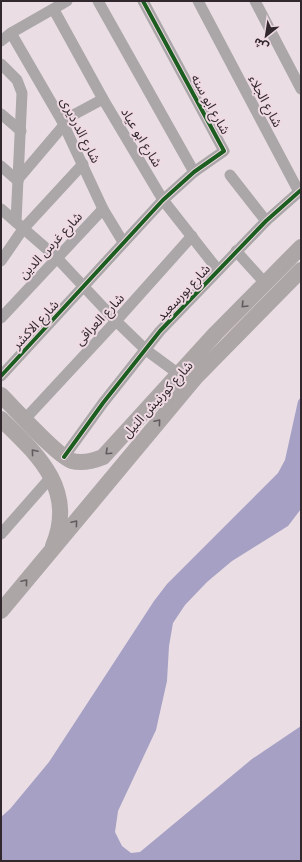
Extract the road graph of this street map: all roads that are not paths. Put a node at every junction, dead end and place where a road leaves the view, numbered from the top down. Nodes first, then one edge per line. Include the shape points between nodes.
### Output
1 (67, 1) edge
2 (98, 1) edge
3 (143, 1) edge
4 (198, 1) edge
5 (255, 1) edge
6 (54, 10) junction
7 (11, 33) junction
8 (1, 41) edge
9 (1, 64) edge
10 (301, 89) edge
11 (103, 99) junction
12 (1, 114) edge
13 (63, 123) junction
14 (21, 131) junction
15 (83, 164) junction
16 (1, 166) edge
17 (194, 172) junction
18 (230, 175) dead end
19 (19, 179) junction
20 (300, 191) edge
21 (163, 200) junction
22 (103, 208) junction
23 (1, 209) edge
24 (266, 221) junction
25 (20, 226) junction
26 (192, 236) junction
27 (123, 242) junction
28 (301, 248) edge
29 (236, 251) junction
30 (2, 257) edge
31 (56, 257) junction
32 (218, 270) junction
33 (301, 270) edge
34 (265, 283) junction
35 (84, 286) junction
36 (1, 318) edge
37 (116, 322) junction
38 (146, 350) junction
39 (180, 375) junction
40 (1, 376) edge
41 (1, 395) edge
42 (25, 419) junction
43 (3, 426) edge
44 (64, 457) junction
45 (52, 476) junction
46 (2, 529) edge
47 (50, 553) junction
48 (3, 604) edge

1 - 6 street
2 - 17 street
3 - 17 street, شارع ابو سنه via 224,149 222,154
4 - 20 street, شارع الجلاء
5 - 10 street
6 - 7 street
6 - 11 street, شارع ابو عياد
7 - 8 street
7 - 13 street, شارع الدرديرى
9 - 14 street via 17,80 21,88
11 - 13 street
11 - 21 street, شارع ابو عياد
12 - 14 street
13 - 15 street, شارع الدرديرى
13 - 19 street
14 - 19 street
15 - 22 street, شارع الدرديرى
15 - 25 street
16 - 19 street
17 - 21 street, شارع ابو سنه
18 - 24 street
19 - 25 street
20 - 24 street, شارع بورسعيد
21 - 26 street, شارع ابو عياد
21 - 27 street, شارع ابو سنه
22 - 27 street, شارع الدرديرى
22 - 31 street, شارع غرس الدين
23 - 25 street
24 - 29 street, شارع بورسعيد
25 - 30 street
25 - 31 street
26 - 32 street, شارع ابو عياد
26 - 37 street, شارع العراقى
27 - 35 street, شارع ابو سنه
28 - 34 main road, شارع كورنيش النيل
29 - 32 street, شارع بورسعيد
29 - 34 street
31 - 35 street
31 - 36 street, شارع غرس الدين
32 - 38 street, شارع بورسعيد via 170,320
47 -> 33 main road, شارع كورنيش النيل via 196,377
34 -> 39 main road, شارع كورنيش النيل
35 - 37 street
35 - 40 street, شارع الاكشر
37 - 38 street
37 - 42 street, شارع العراقى
38 - 39 street
38 - 44 street, شارع بورسعيد via 103,402
39 -> 44 main road, شارع كورنيش النيل via 103,457 87,462
41 - 42 main road, شارع كورنيش النيل
42 - 44 main road, شارع كورنيش النيل
45 -> 43 main road via 30,447
45 - 46 street
45 - 47 main road via 60,513
48 -> 47 main road, شارع كورنيش النيل

